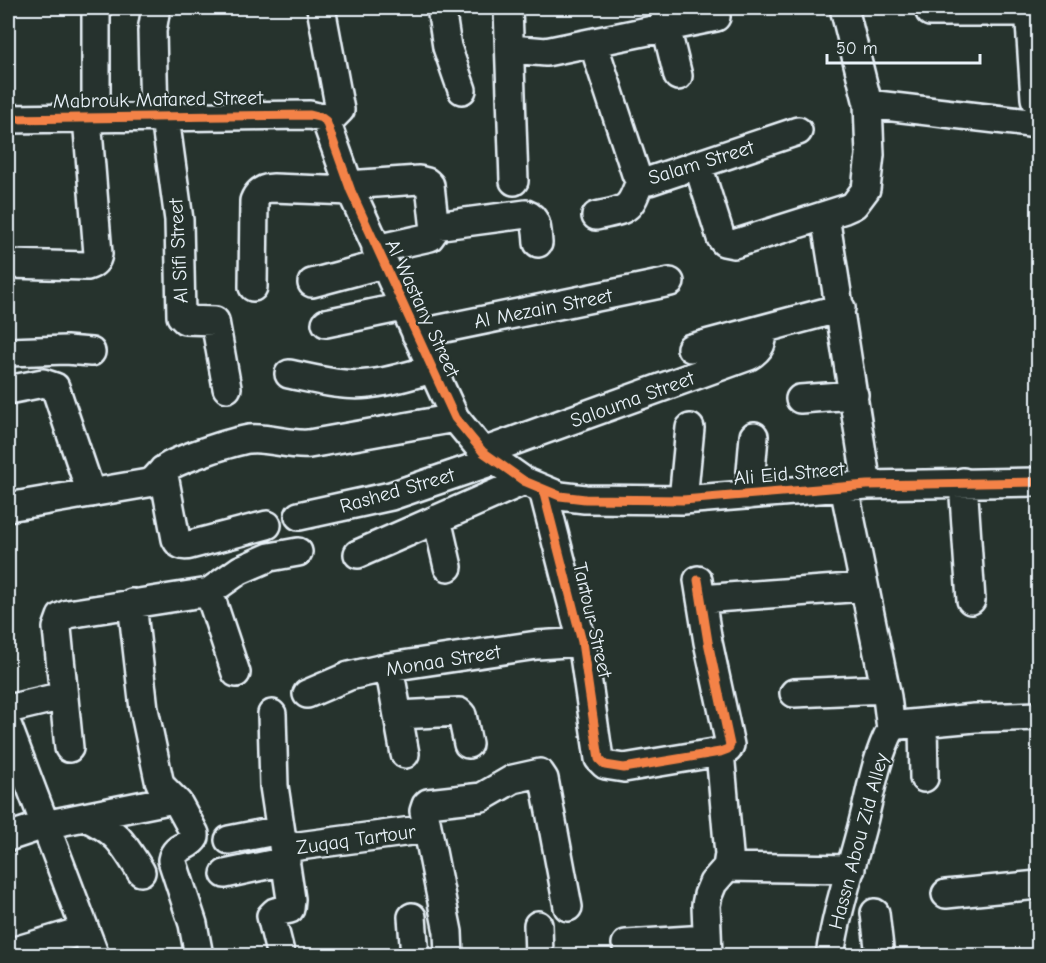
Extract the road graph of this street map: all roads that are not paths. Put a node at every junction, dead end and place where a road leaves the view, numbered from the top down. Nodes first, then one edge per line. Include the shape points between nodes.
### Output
1 (96, 8) edge
2 (156, 8) edge
3 (321, 8) edge
4 (441, 8) edge
5 (508, 8) edge
6 (844, 8) edge
7 (1032, 10) edge
8 (930, 12) dead end
9 (665, 17) edge
10 (716, 18) dead end
11 (593, 43) junction
12 (511, 49) junction
13 (678, 76) dead end
14 (462, 90) dead end
15 (1038, 98) edge
16 (868, 104) junction
17 (316, 116) junction
18 (92, 118) junction
19 (159, 118) junction
20 (8, 119) edge
21 (1038, 124) edge
22 (798, 131) dead end
23 (698, 165) junction
24 (514, 181) dead end
25 (640, 181) junction
26 (349, 188) junction
27 (596, 216) dead end
28 (825, 216) junction
29 (435, 226) junction
30 (538, 243) dead end
31 (380, 257) junction
32 (8, 264) edge
33 (670, 282) dead end
34 (312, 283) dead end
35 (253, 287) dead end
36 (403, 306) junction
37 (840, 308) junction
38 (326, 323) dead end
39 (763, 329) junction
40 (416, 334) junction
41 (691, 348) dead end
42 (8, 352) edge
43 (91, 352) dead end
44 (432, 369) junction
45 (289, 374) dead end
46 (226, 388) dead end
47 (8, 390) edge
48 (854, 395) junction
49 (800, 399) dead end
50 (455, 418) junction
51 (690, 428) dead end
52 (754, 436) dead end
53 (488, 456) junction
54 (163, 470) junction
55 (963, 482) junction
56 (1038, 482) edge
57 (534, 486) junction
58 (856, 486) junction
59 (91, 493) junction
60 (749, 495) junction
61 (683, 500) junction
62 (8, 507) edge
63 (299, 516) dead end
64 (437, 519) junction
65 (267, 525) dead end
66 (298, 552) dead end
67 (358, 554) dead end
68 (448, 567) dead end
69 (864, 587) junction
70 (209, 592) junction
71 (971, 600) dead end
72 (132, 603) junction
73 (582, 642) junction
74 (389, 667) junction
75 (236, 673) dead end
76 (885, 689) junction
77 (794, 693) dead end
78 (307, 694) dead end
79 (63, 696) junction
80 (8, 709) edge
81 (272, 714) dead end
82 (398, 715) junction
83 (1038, 716) edge
84 (923, 723) junction
85 (8, 728) edge
86 (891, 729) junction
87 (468, 744) dead end
88 (725, 747) junction
89 (69, 748) dead end
90 (405, 754) dead end
91 (924, 778) dead end
92 (174, 799) junction
93 (84, 817) junction
94 (44, 825) junction
95 (428, 829) junction
96 (8, 837) edge
97 (229, 840) dead end
98 (283, 846) junction
99 (174, 866) junction
100 (727, 867) junction
101 (851, 869) junction
102 (225, 874) dead end
103 (1038, 885) edge
104 (946, 894) dead end
105 (568, 907) dead end
106 (875, 913) dead end
107 (412, 917) dead end
108 (538, 925) dead end
109 (85, 930) junction
110 (448, 944) edge
111 (626, 944) dead end
112 (707, 947) edge
113 (8, 953) edge
114 (95, 956) edge
115 (199, 956) edge
116 (281, 956) edge
117 (415, 956) edge
118 (539, 956) edge
119 (830, 956) edge
120 (880, 956) edge

1 - 18 street
2 - 19 street via 152,31
3 - 17 street via 340,110 334,116
4 - 14 street via 449,54
5 - 12 street
6 - 16 street
7 - 8 street
7 - 15 main road
9 - 10 street
9 - 11 street
9 - 13 street
11 - 12 street via 546,52
11 - 25 street, Salam Street
12 - 24 street
16 - 21 street
16 - 28 street via 870,154 866,189 854,205
17 - 19 street, Mabrouk Matared Street
17 - 26 street, Al Wastany Street via 326,121
18 - 19 street, Mabrouk Matared Street
18 - 20 street, Mabrouk Matared Street
18 - 32 street via 97,260 87,266
19 - 46 street, Al Sifi Street via 179,220 180,316 185,320 215,321
22 - 23 street, Salam Street
23 - 25 street, Salam Street
23 - 28 street via 721,238 729,244
25 - 27 street via 627,208
26 - 29 street via 427,182
26 - 31 street, Al Wastany Street
26 - 35 street via 265,188 258,193 254,201
28 - 37 street
29 - 30 street via 526,214 535,220
29 - 31 street via 430,237
31 - 34 street
31 - 36 street, Al Wastany Street
33 - 40 street, Al Mezain Street
36 - 38 street
36 - 40 street, Al Wastany Street
37 - 39 street
37 - 48 street
39 - 41 street
39 - 53 street, Salouma Street via 763,342 749,356
40 - 44 street, Al Wastany Street
42 - 43 street
44 - 45 street via 366,385
44 - 50 street, Al Wastany Street
47 - 59 street via 44,383 59,393
48 - 49 street
48 - 58 street
50 - 53 street, Al Wastany Street
50 - 54 street via 309,444 250,439
51 - 61 street
52 - 60 street
53 - 57 street, Al Wastany Street
53 - 63 street, Rashed Street via 391,496
54 - 59 street via 148,483
54 - 65 street via 176,538 184,547
55 - 56 street, Ali Eid Street
55 - 58 street, Ali Eid Street
55 - 71 street
57 - 61 street, Ali Eid Street via 560,496 585,499
57 - 64 street
57 - 73 street, Tartour Street
58 - 60 street, Ali Eid Street
58 - 69 street
59 - 62 street
60 - 61 street, Ali Eid Street
64 - 67 street
64 - 68 street
66 - 70 street via 270,557 240,570
69 - 76 street
69 - 88 street via 700,589
70 - 72 street
70 - 75 street
72 - 79 street via 68,614 58,621
72 - 92 street via 144,709 159,780
73 - 74 street, Monaa Street
73 - 88 street, Tartour Street via 599,759 605,765 624,768
74 - 78 street, Monaa Street via 349,676
74 - 82 street
76 - 77 street
76 - 86 street
79 - 80 street
79 - 89 street
81 - 98 street via 274,786
82 - 87 street via 459,712
82 - 90 street
83 - 84 street
84 - 86 street
84 - 91 street
85 - 94 street
86 - 101 street, Hassn Abou Zid Alley via 881,752
88 - 100 street
92 - 93 street
92 - 99 street via 195,837 192,843 178,848
93 - 94 street
93 - 99 street via 119,838 136,874
94 - 96 street
94 - 109 street
95 - 98 street, Zuqaq Tartour
95 - 105 street, Zuqaq Tartour via 424,807 428,803 482,797 513,779 540,772
95 - 110 street, Zuqaq Tartour
97 - 98 street
98 - 102 street
98 - 116 street via 292,904 270,919
99 - 115 street
100 - 101 street
100 - 112 street via 708,895
101 - 119 street, Hassn Abou Zid Alley via 834,923
103 - 104 street
106 - 120 street
107 - 117 street
108 - 118 street
109 - 113 street
109 - 114 street
111 - 112 street

